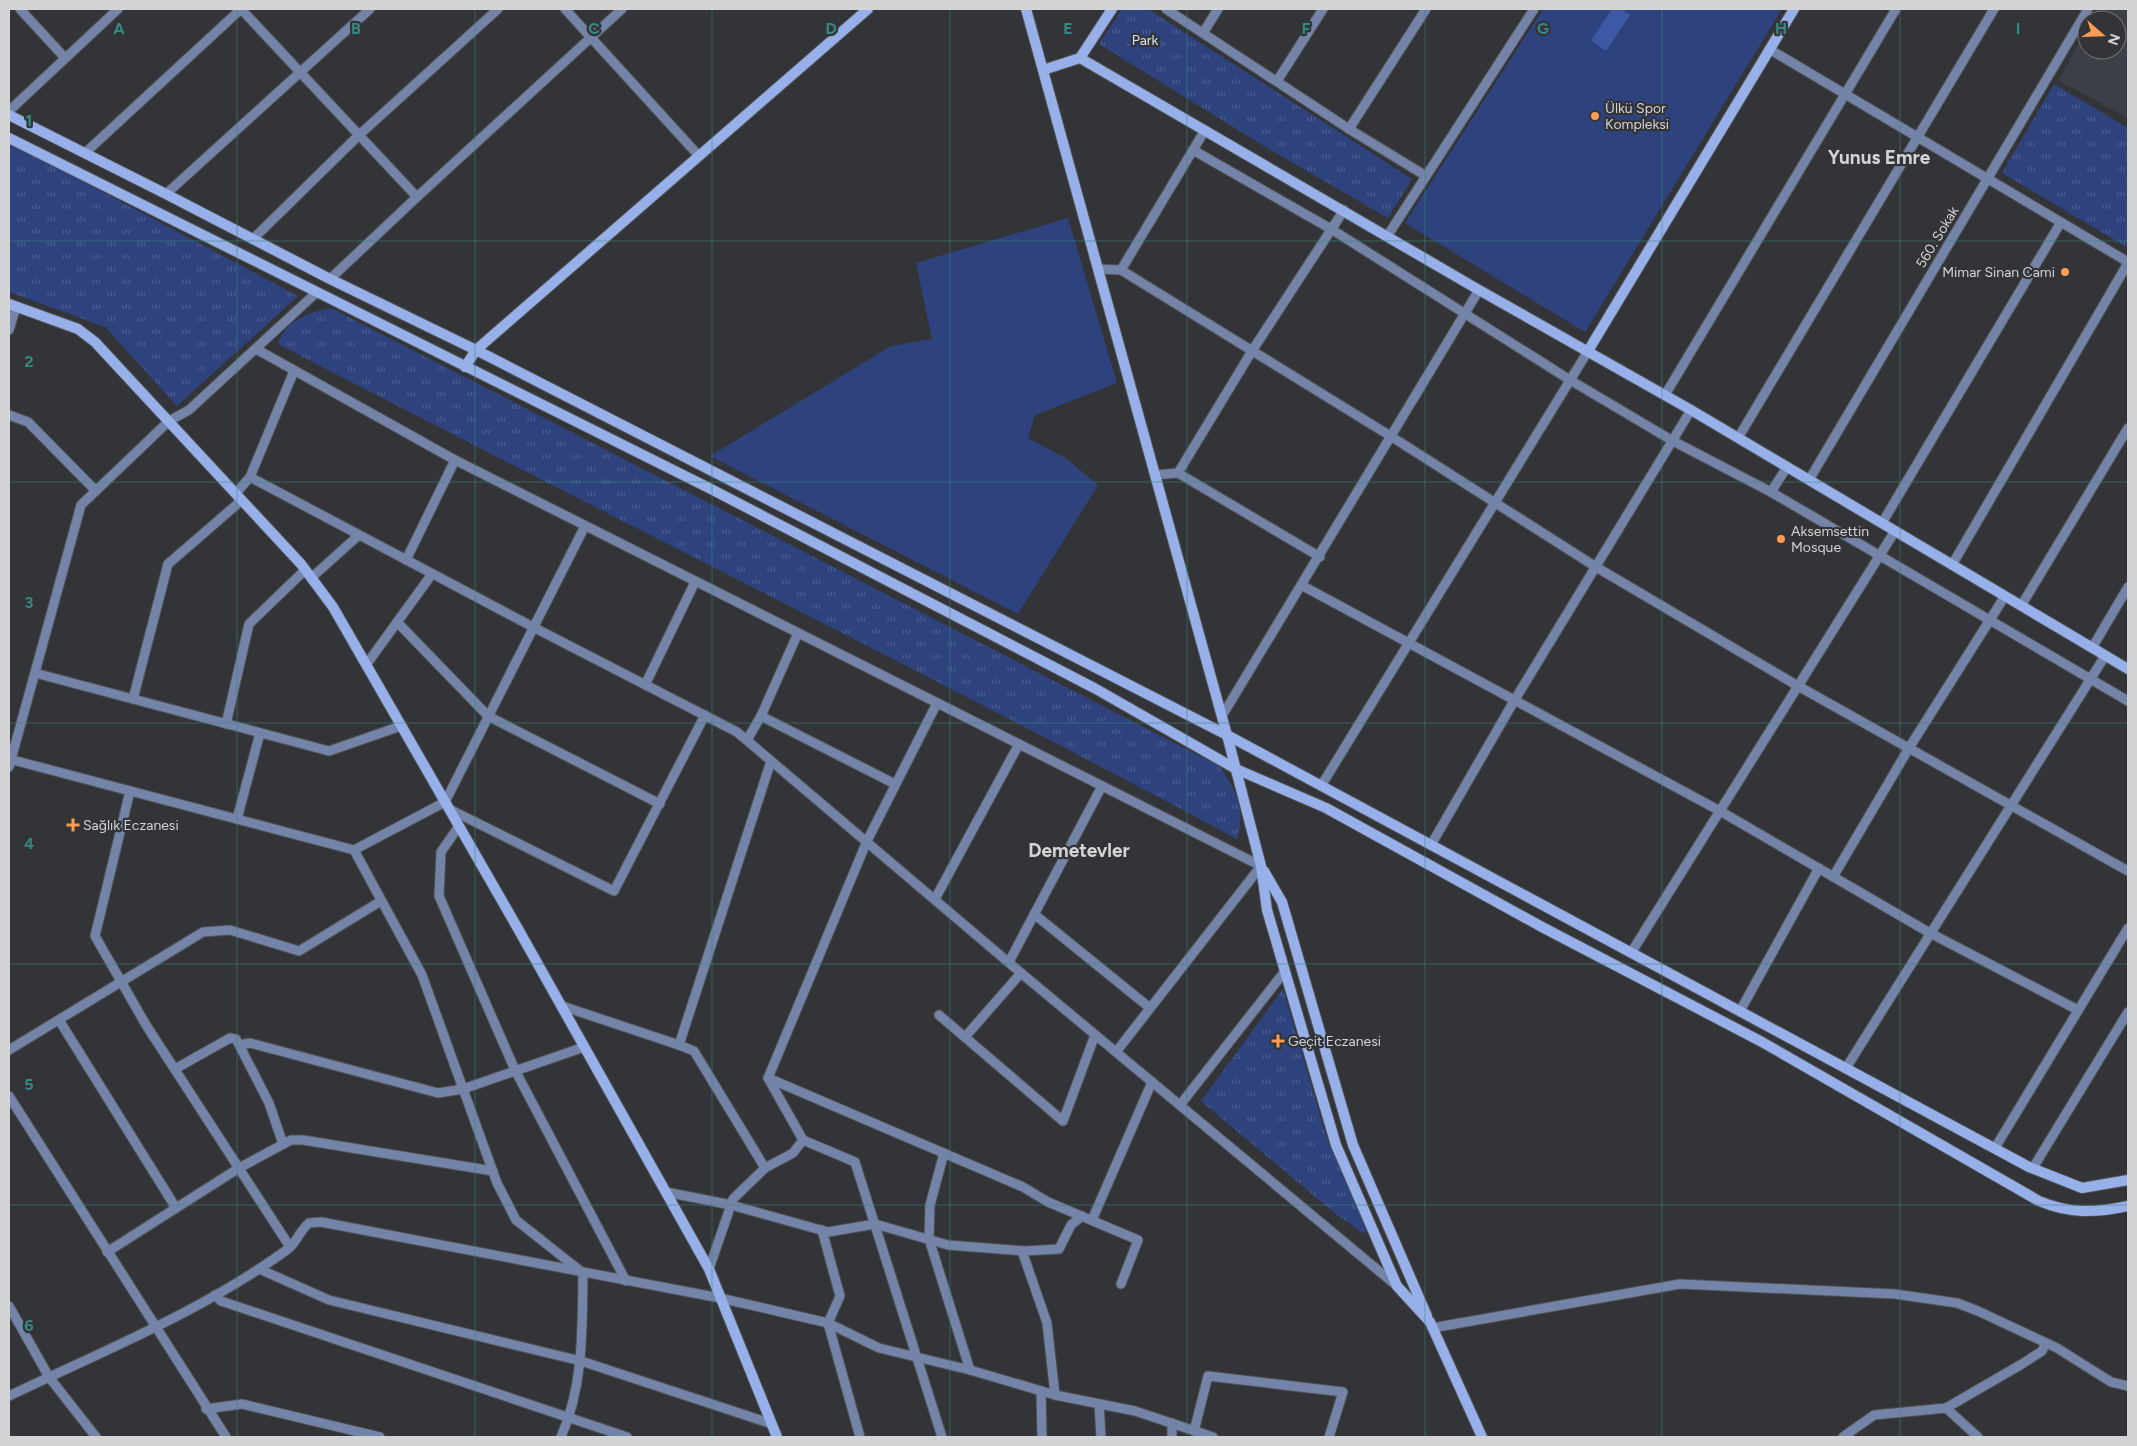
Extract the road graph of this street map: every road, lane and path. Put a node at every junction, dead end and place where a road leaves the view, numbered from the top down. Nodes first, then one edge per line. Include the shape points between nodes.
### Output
1 (20, 9) edge
2 (118, 9) edge
3 (241, 9) edge
4 (370, 9) edge
5 (498, 9) edge
6 (565, 9) edge
7 (622, 9) edge
8 (868, 9) edge
9 (1026, 9) edge
10 (1112, 9) edge
11 (1166, 9) edge
12 (1218, 9) edge
13 (1324, 9) edge
14 (1426, 9) edge
15 (1534, 9) edge
16 (1794, 9) edge
17 (1896, 9) edge
18 (1994, 9) edge
19 (2088, 9) edge
20 (1203, 33) junction
21 (591, 38) junction
22 (1770, 49) junction
23 (65, 58) junction
24 (1080, 58) junction
25 (1043, 70) junction
26 (300, 72) junction
27 (1277, 81) junction
28 (1845, 94) junction
29 (9, 111) edge
30 (9, 115) edge
31 (1349, 128) junction
32 (1205, 130) junction
33 (358, 136) junction
34 (1918, 137) junction
35 (9, 138) edge
36 (1193, 150) junction
37 (85, 152) junction
38 (698, 156) junction
39 (1426, 176) junction
40 (1987, 178) junction
41 (166, 194) junction
42 (417, 197) junction
43 (1344, 210) junction
44 (2061, 222) junction
45 (1331, 229) junction
46 (1388, 235) junction
47 (253, 239) junction
48 (2128, 263) edge
49 (1099, 269) junction
50 (1121, 270) junction
51 (330, 279) junction
52 (1479, 290) junction
53 (317, 292) junction
54 (13, 306) edge
55 (1465, 314) junction
56 (9, 330) edge
57 (256, 349) junction
58 (476, 350) junction
59 (1588, 351) junction
60 (1252, 352) junction
61 (465, 366) junction
62 (294, 371) junction
63 (1570, 380) junction
64 (1665, 395) junction
65 (1691, 410) junction
66 (9, 415) edge
67 (169, 421) junction
68 (2128, 428) edge
69 (1392, 437) junction
70 (1738, 438) junction
71 (1673, 441) junction
72 (455, 460) junction
73 (1787, 467) junction
74 (1178, 472) junction
75 (1156, 475) junction
76 (250, 477) junction
77 (1809, 480) junction
78 (96, 491) junction
79 (1771, 492) junction
80 (239, 497) junction
81 (1495, 504) junction
82 (1882, 524) junction
83 (585, 526) junction
84 (1896, 531) junction
85 (359, 535) junction
86 (1881, 555) junction
87 (1320, 557) junction
88 (406, 560) junction
89 (1952, 565) junction
90 (1596, 567) junction
91 (308, 574) junction
92 (432, 574) junction
93 (695, 582) junction
94 (1303, 586) junction
95 (2128, 586) edge
96 (2006, 596) junction
97 (2021, 606) junction
98 (1990, 621) junction
99 (397, 622) junction
100 (533, 627) junction
101 (798, 634) junction
102 (1408, 643) junction
103 (2092, 648) junction
104 (2105, 656) junction
105 (366, 665) junction
106 (2128, 669) edge
107 (35, 673) junction
108 (2090, 678) junction
109 (645, 685) junction
110 (1798, 686) junction
111 (133, 699) junction
112 (1514, 701) junction
113 (2128, 701) edge
114 (937, 703) junction
115 (704, 715) junction
116 (488, 716) junction
117 (761, 716) junction
118 (1222, 716) junction
119 (226, 724) junction
120 (401, 726) junction
121 (260, 732) junction
122 (1228, 735) junction
123 (747, 740) junction
124 (1019, 744) junction
125 (1909, 748) junction
126 (771, 761) junction
127 (9, 762) edge
128 (1236, 769) junction
129 (895, 784) junction
130 (1102, 786) junction
131 (1321, 786) junction
132 (130, 791) junction
133 (660, 804) junction
134 (2011, 805) junction
135 (447, 806) junction
136 (1720, 811) junction
137 (237, 819) junction
138 (459, 826) junction
139 (867, 841) junction
140 (1431, 845) junction
141 (354, 850) junction
142 (1261, 866) junction
143 (1819, 868) junction
144 (2128, 871) edge
145 (1833, 877) junction
146 (935, 899) junction
147 (382, 901) junction
148 (1034, 914) junction
149 (2128, 928) edge
150 (1930, 933) junction
151 (1631, 952) junction
152 (1009, 962) junction
153 (1285, 971) junction
154 (1021, 973) junction
155 (122, 983) junction
156 (562, 1006) junction
157 (1150, 1008) junction
158 (2078, 1010) junction
159 (1740, 1011) junction
160 (2128, 1012) edge
161 (939, 1015) dead end
162 (58, 1020) junction
163 (1095, 1035) junction
164 (965, 1037) junction
165 (240, 1045) junction
166 (679, 1045) junction
167 (584, 1046) junction
168 (9, 1050) edge
169 (1116, 1052) junction
170 (1846, 1068) junction
171 (175, 1069) junction
172 (515, 1070) junction
173 (768, 1078) junction
174 (1152, 1082) junction
175 (463, 1089) junction
176 (9, 1096) edge
177 (1180, 1105) junction
178 (804, 1140) junction
179 (283, 1144) junction
180 (1995, 1148) junction
181 (944, 1153) junction
182 (239, 1168) junction
183 (766, 1168) junction
184 (2033, 1168) junction
185 (493, 1171) junction
186 (2128, 1180) edge
187 (666, 1192) junction
188 (730, 1205) junction
189 (2128, 1206) edge
190 (176, 1208) junction
191 (1082, 1216) junction
192 (1092, 1220) junction
193 (875, 1224) junction
194 (822, 1230) junction
195 (929, 1239) junction
196 (290, 1247) junction
197 (1022, 1251) junction
198 (108, 1252) junction
199 (259, 1268) junction
200 (709, 1268) junction
201 (583, 1273) junction
202 (626, 1281) junction
203 (1121, 1284) dead end
204 (1396, 1286) junction
205 (214, 1295) junction
206 (720, 1298) junction
207 (9, 1306) edge
208 (828, 1323) junction
209 (1431, 1325) junction
210 (155, 1327) junction
211 (2046, 1343) junction
212 (916, 1357) junction
213 (581, 1361) junction
214 (970, 1370) junction
215 (49, 1377) junction
216 (2128, 1386) edge
217 (1041, 1391) junction
218 (1055, 1395) junction
219 (9, 1396) edge
220 (1099, 1404) junction
221 (1946, 1408) junction
222 (206, 1409) junction
223 (570, 1418) junction
224 (1172, 1423) junction
225 (772, 1424) junction
226 (1194, 1431) junction
227 (96, 1437) edge
228 (226, 1437) edge
229 (380, 1437) edge
230 (562, 1437) edge
231 (627, 1437) edge
232 (777, 1437) edge
233 (860, 1437) edge
234 (942, 1437) edge
235 (1042, 1437) edge
236 (1101, 1437) edge
237 (1172, 1437) edge
238 (1213, 1437) edge
239 (1329, 1437) edge
240 (1482, 1437) edge
241 (1843, 1437) edge
242 (1978, 1437) edge

1 - 23 street
2 - 23 street
3 - 26 street
3 - 37 street
4 - 26 street
5 - 33 street
6 - 21 street
7 - 21 street
8 - 38 street
9 - 25 street
10 - 24 street
11 - 20 street
12 - 20 street
13 - 27 street
14 - 31 street
15 - 39 street
16 - 22 street
17 - 28 street
18 - 34 street
19 - 40 street, 560. Sokak
20 - 27 street
21 - 38 street
21 - 42 street
22 - 28 street
22 - 59 street
23 - 29 street
24 - 25 street
24 - 32 street
25 - 49 street
26 - 33 street
26 - 41 street
27 - 31 street
28 - 34 street
28 - 64 street
30 - 37 street
31 - 39 street
32 - 36 street
32 - 43 street
33 - 42 street
33 - 47 street
34 - 40 street
34 - 70 street
35 - 53 street
36 - 45 street
36 - 50 street
37 - 41 street
38 - 58 street
39 - 46 street
40 - 44 street
40 - 77 street, 560. Sokak
41 - 47 street
42 - 51 street
43 - 45 street
43 - 46 street
44 - 48 street
44 - 82 street
45 - 55 street
45 - 60 street
46 - 52 street
47 - 51 street
48 - 89 street
49 - 50 street
49 - 75 street
50 - 60 street
51 - 58 street
52 - 55 street
52 - 59 street
53 - 57 street
53 - 61 street
54 - 56 street
54 - 67 street via 78,329 95,342
55 - 63 street
55 - 69 street
57 - 62 street
57 - 67 street via 189,410
58 - 61 street
58 - 122 street
59 - 63 street
59 - 64 street
60 - 69 street
60 - 74 street
61 - 128 street via 1096,688
62 - 72 street
62 - 76 street
63 - 71 street
63 - 81 street
64 - 65 street
65 - 70 street
65 - 71 street
66 - 78 street via 28,422
67 - 78 street
67 - 80 street
68 - 97 street
69 - 81 street
69 - 87 street
70 - 73 street
71 - 79 street
71 - 90 street
72 - 83 street
72 - 88 street
73 - 77 street
73 - 79 street
74 - 75 street
74 - 87 street
75 - 118 street
76 - 80 street
76 - 85 street
77 - 82 street
78 - 107 street via 81,505
79 - 86 street
80 - 91 street
80 - 111 street via 168,564
81 - 90 street
81 - 102 street
82 - 84 street
83 - 93 street
83 - 100 street
84 - 86 street
84 - 89 street
85 - 88 street
85 - 91 street
86 - 98 street
86 - 110 street
87 - 94 street
88 - 92 street
89 - 96 street
90 - 110 street
90 - 112 street
91 - 105 street via 333,608
91 - 119 street via 249,624
92 - 99 street
92 - 100 street
93 - 101 street
93 - 109 street
94 - 102 street
94 - 118 street
95 - 103 street
96 - 97 street
96 - 98 street
97 - 103 street
98 - 108 street
98 - 125 street
99 - 105 street
99 - 116 street
100 - 109 street
100 - 116 street
101 - 114 street
101 - 117 street
102 - 112 street
102 - 131 street
103 - 104 street
104 - 106 street
104 - 108 street
105 - 120 street
107 - 111 street
107 - 127 street
108 - 113 street
108 - 134 street
109 - 115 street
110 - 125 street
110 - 136 street
111 - 119 street
112 - 136 street
112 - 140 street
114 - 124 street
114 - 129 street
115 - 123 street
115 - 133 street
116 - 133 street
116 - 135 street
117 - 123 street
117 - 129 street
118 - 122 street
119 - 121 street
120 - 121 street via 328,751
120 - 135 street
121 - 137 street
122 - 128 street
122 - 131 street
123 - 126 street
124 - 130 street
124 - 146 street
125 - 134 street
125 - 145 street
126 - 139 street
126 - 166 street
127 - 132 street
128 - 142 street
128 - 189 street via 1326,808 1542,927 1762,1042 2039,1201 2060,1210 2080,1212
129 - 139 street
130 - 142 street
130 - 148 street
131 - 140 street
132 - 137 street
132 - 155 street via 95,936
133 - 135 street via 614,891
134 - 144 street
134 - 150 street
135 - 138 street
135 - 141 street
136 - 143 street
136 - 151 street
137 - 141 street
138 - 156 street
138 - 172 street via 441,852 439,896
139 - 146 street
139 - 173 street
140 - 151 street
141 - 147 street
142 - 153 street via 1267,910
142 - 157 street
142 - 209 street via 1282,902 1353,1145
143 - 145 street
143 - 159 street
145 - 150 street
146 - 152 street
147 - 155 street via 299,951 230,930 203,932
147 - 175 street via 422,975
148 - 152 street
148 - 157 street
149 - 158 street
150 - 158 street
150 - 170 street
151 - 159 street
152 - 154 street
153 - 177 street
153 - 204 street via 1336,1145
154 - 163 street
154 - 164 street
155 - 162 street
155 - 171 street
156 - 166 street
156 - 167 street
157 - 169 street
158 - 180 street
159 - 170 street
160 - 184 street
161 - 164 street
162 - 168 street
162 - 190 street
163 - 164 street via 1063,1121
163 - 169 street
165 - 171 street via 236,1039 230,1038
165 - 175 street via 250,1043 438,1093
165 - 179 street via 269,1103
166 - 183 street via 694,1051
167 - 172 street
167 - 187 street
169 - 174 street
170 - 180 street
171 - 182 street
172 - 175 street
172 - 202 street
173 - 178 street
173 - 181 street
174 - 177 street
174 - 192 street
175 - 185 street
176 - 198 street
177 - 204 street
178 - 183 street via 793,1153
178 - 193 street via 855,1162
179 - 182 street
179 - 185 street via 303,1140
180 - 184 street
181 - 191 street via 1023,1186 1048,1202
181 - 195 street via 930,1205
182 - 190 street
182 - 196 street
183 - 188 street
184 - 186 street via 2082,1188
185 - 201 street via 516,1220
187 - 188 street
187 - 200 street
188 - 194 street
188 - 200 street
190 - 198 street
191 - 192 street
191 - 197 street via 1071,1225 1059,1249
192 - 203 street via 1138,1240
193 - 194 street via 828,1232
193 - 195 street
193 - 212 street
194 - 208 street via 840,1296
195 - 197 street via 948,1244
195 - 214 street
196 - 199 street
196 - 201 street via 304,1226 309,1222 321,1222
197 - 218 street via 1047,1323
198 - 210 street
199 - 205 street
199 - 213 street via 329,1300
200 - 206 street
201 - 202 street
201 - 213 street
202 - 206 street
204 - 209 street
205 - 210 street
205 - 223 street via 221,1302
206 - 208 street
206 - 225 street
207 - 215 street
208 - 212 street via 880,1348
208 - 233 street
209 - 211 street via 1680,1284 1868,1292 1928,1298 1978,1311
209 - 240 street
210 - 215 street
210 - 222 street
211 - 216 street via 2111,1382
211 - 221 street via 2042,1351
212 - 214 street
212 - 234 street
213 - 223 street
213 - 225 street
214 - 217 street
215 - 219 street
215 - 227 street
217 - 218 street
217 - 235 street
218 - 220 street
220 - 224 street
220 - 236 street
221 - 241 street via 1874,1415
221 - 242 street
222 - 228 street
222 - 229 street via 242,1404
223 - 230 street
223 - 231 street
224 - 226 street
224 - 237 street
225 - 232 street
226 - 238 street
226 - 239 street via 1208,1376 1343,1392

